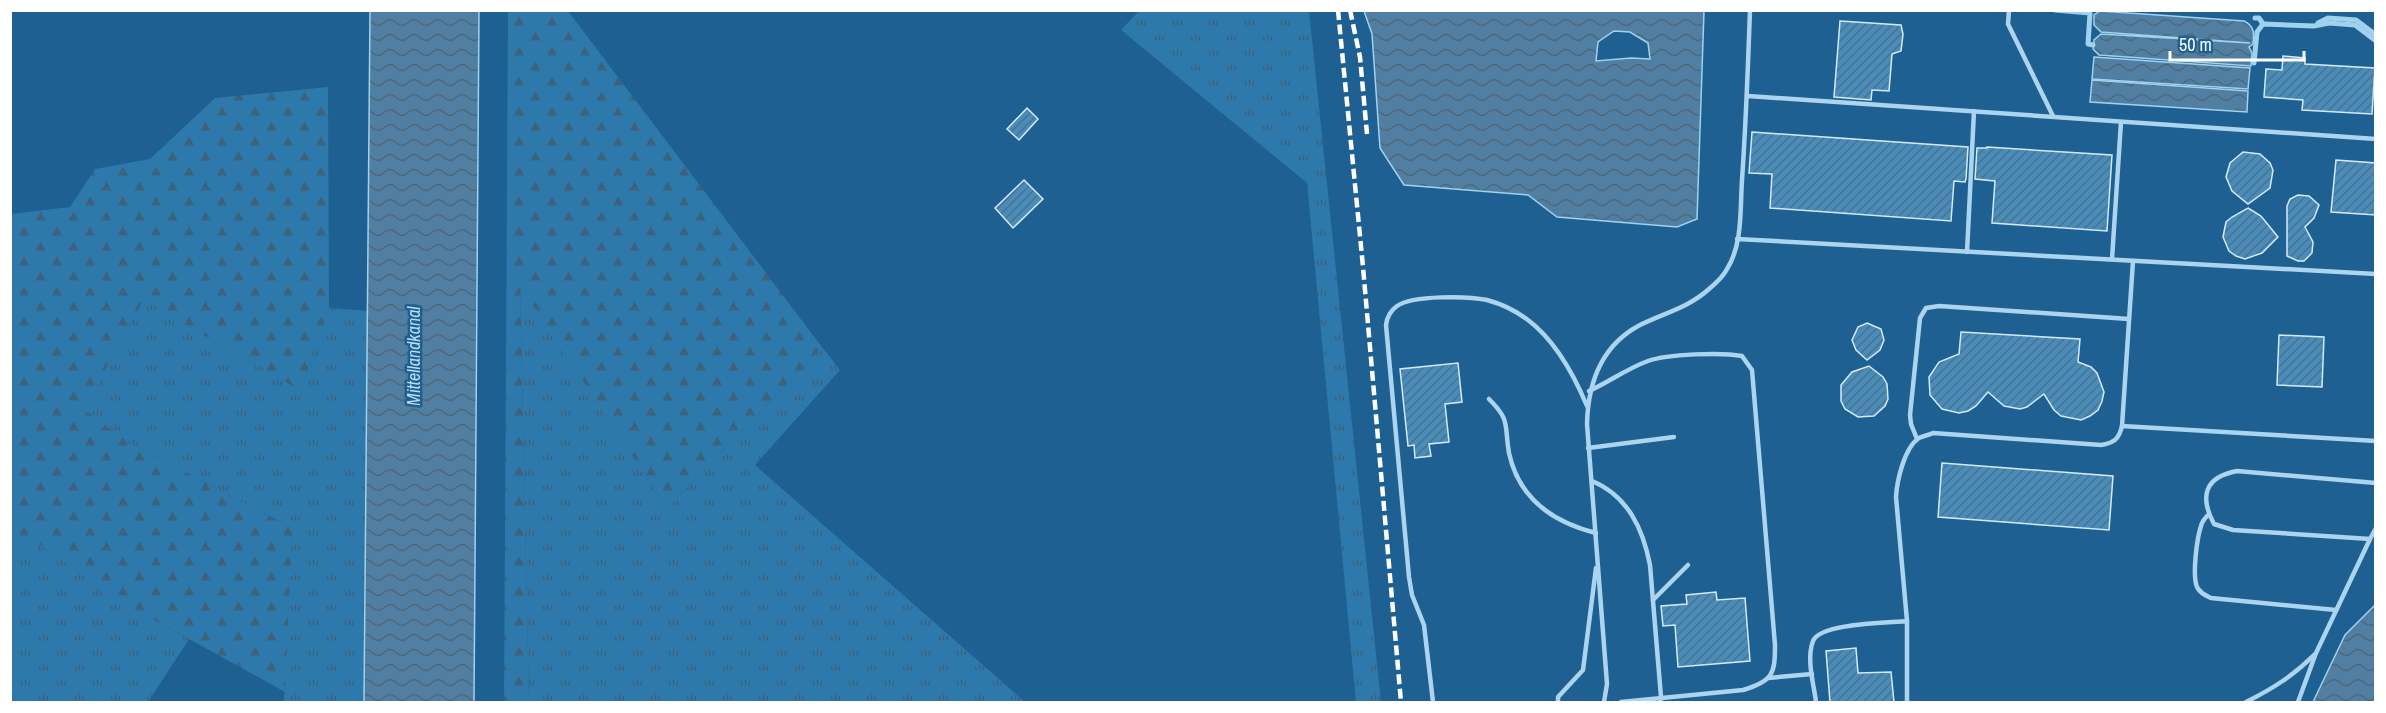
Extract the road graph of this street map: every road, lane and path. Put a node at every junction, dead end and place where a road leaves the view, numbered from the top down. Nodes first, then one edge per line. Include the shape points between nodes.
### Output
1 (1750, 10) edge
2 (2008, 10) edge
3 (1748, 96) junction
4 (1974, 111) junction
5 (2053, 116) junction
6 (2121, 122) junction
7 (2376, 139) edge
8 (1737, 239) junction
9 (1967, 252) junction
10 (2112, 259) junction
11 (2133, 261) junction
12 (2376, 274) edge
13 (2129, 320) junction
14 (1590, 391) junction
15 (1489, 399) dead end
16 (1587, 406) junction
17 (2122, 426) junction
18 (1674, 437) dead end
19 (1917, 439) junction
20 (2376, 441) edge
21 (1588, 448) junction
22 (1592, 481) junction
23 (2376, 483) edge
24 (2209, 514) junction
25 (2376, 528) edge
26 (1596, 532) junction
27 (2370, 539) junction
28 (1598, 556) junction
29 (1688, 565) dead end
30 (1653, 600) junction
31 (2336, 610) junction
32 (1907, 621) junction
33 (2316, 653) junction
34 (1812, 674) junction
35 (1768, 678) junction
36 (1661, 700) edge
37 (1433, 702) edge
38 (1558, 702) edge
39 (1604, 702) edge
40 (1621, 702) edge
41 (1816, 702) edge
42 (1907, 702) edge
43 (2246, 702) edge
44 (2298, 702) edge

1 - 3 lane
2 - 5 lane via 2008,24
3 - 4 lane
3 - 8 lane
4 - 5 lane
4 - 9 lane
5 - 6 lane
6 - 7 lane
6 - 10 lane
8 - 9 lane
8 - 14 lane via 1727,270 1698,298 1640,325 1609,349
9 - 10 lane
10 - 11 lane
11 - 12 lane
11 - 13 lane
13 - 17 lane
13 - 19 lane via 1926,308 1920,318 1910,415
14 - 16 lane
14 - 35 lane via 1649,360 1661,358 1726,353 1742,356 1752,370 1776,645 1775,667
15 - 26 lane via 1504,413 1516,473 1538,507 1568,525
16 - 21 lane
16 - 37 lane via 1575,378 1545,336 1514,310 1470,298 1406,302 1388,315 1406,557 1412,595 1424,625
17 - 19 lane via 2120,436 2101,445 1933,433
17 - 20 lane
18 - 21 lane
19 - 32 lane via 1898,477 1896,497
21 - 22 lane
22 - 26 lane
22 - 30 lane via 1620,498 1641,530
23 - 24 lane via 2237,471 2221,474 2211,482 2206,495
24 - 27 lane via 2214,524 2233,530
24 - 31 lane via 2198,535 2195,575 2203,595
25 - 27 lane
26 - 28 lane
27 - 31 lane
28 - 38 lane via 1583,670 1558,697
28 - 39 lane via 1607,684
29 - 30 lane
30 - 36 lane
31 - 33 lane
32 - 34 lane via 1831,628 1819,633 1811,651
32 - 42 lane
33 - 43 lane via 2275,688
33 - 44 lane
34 - 35 lane
34 - 41 lane
35 - 36 lane via 1743,690
36 - 40 lane

